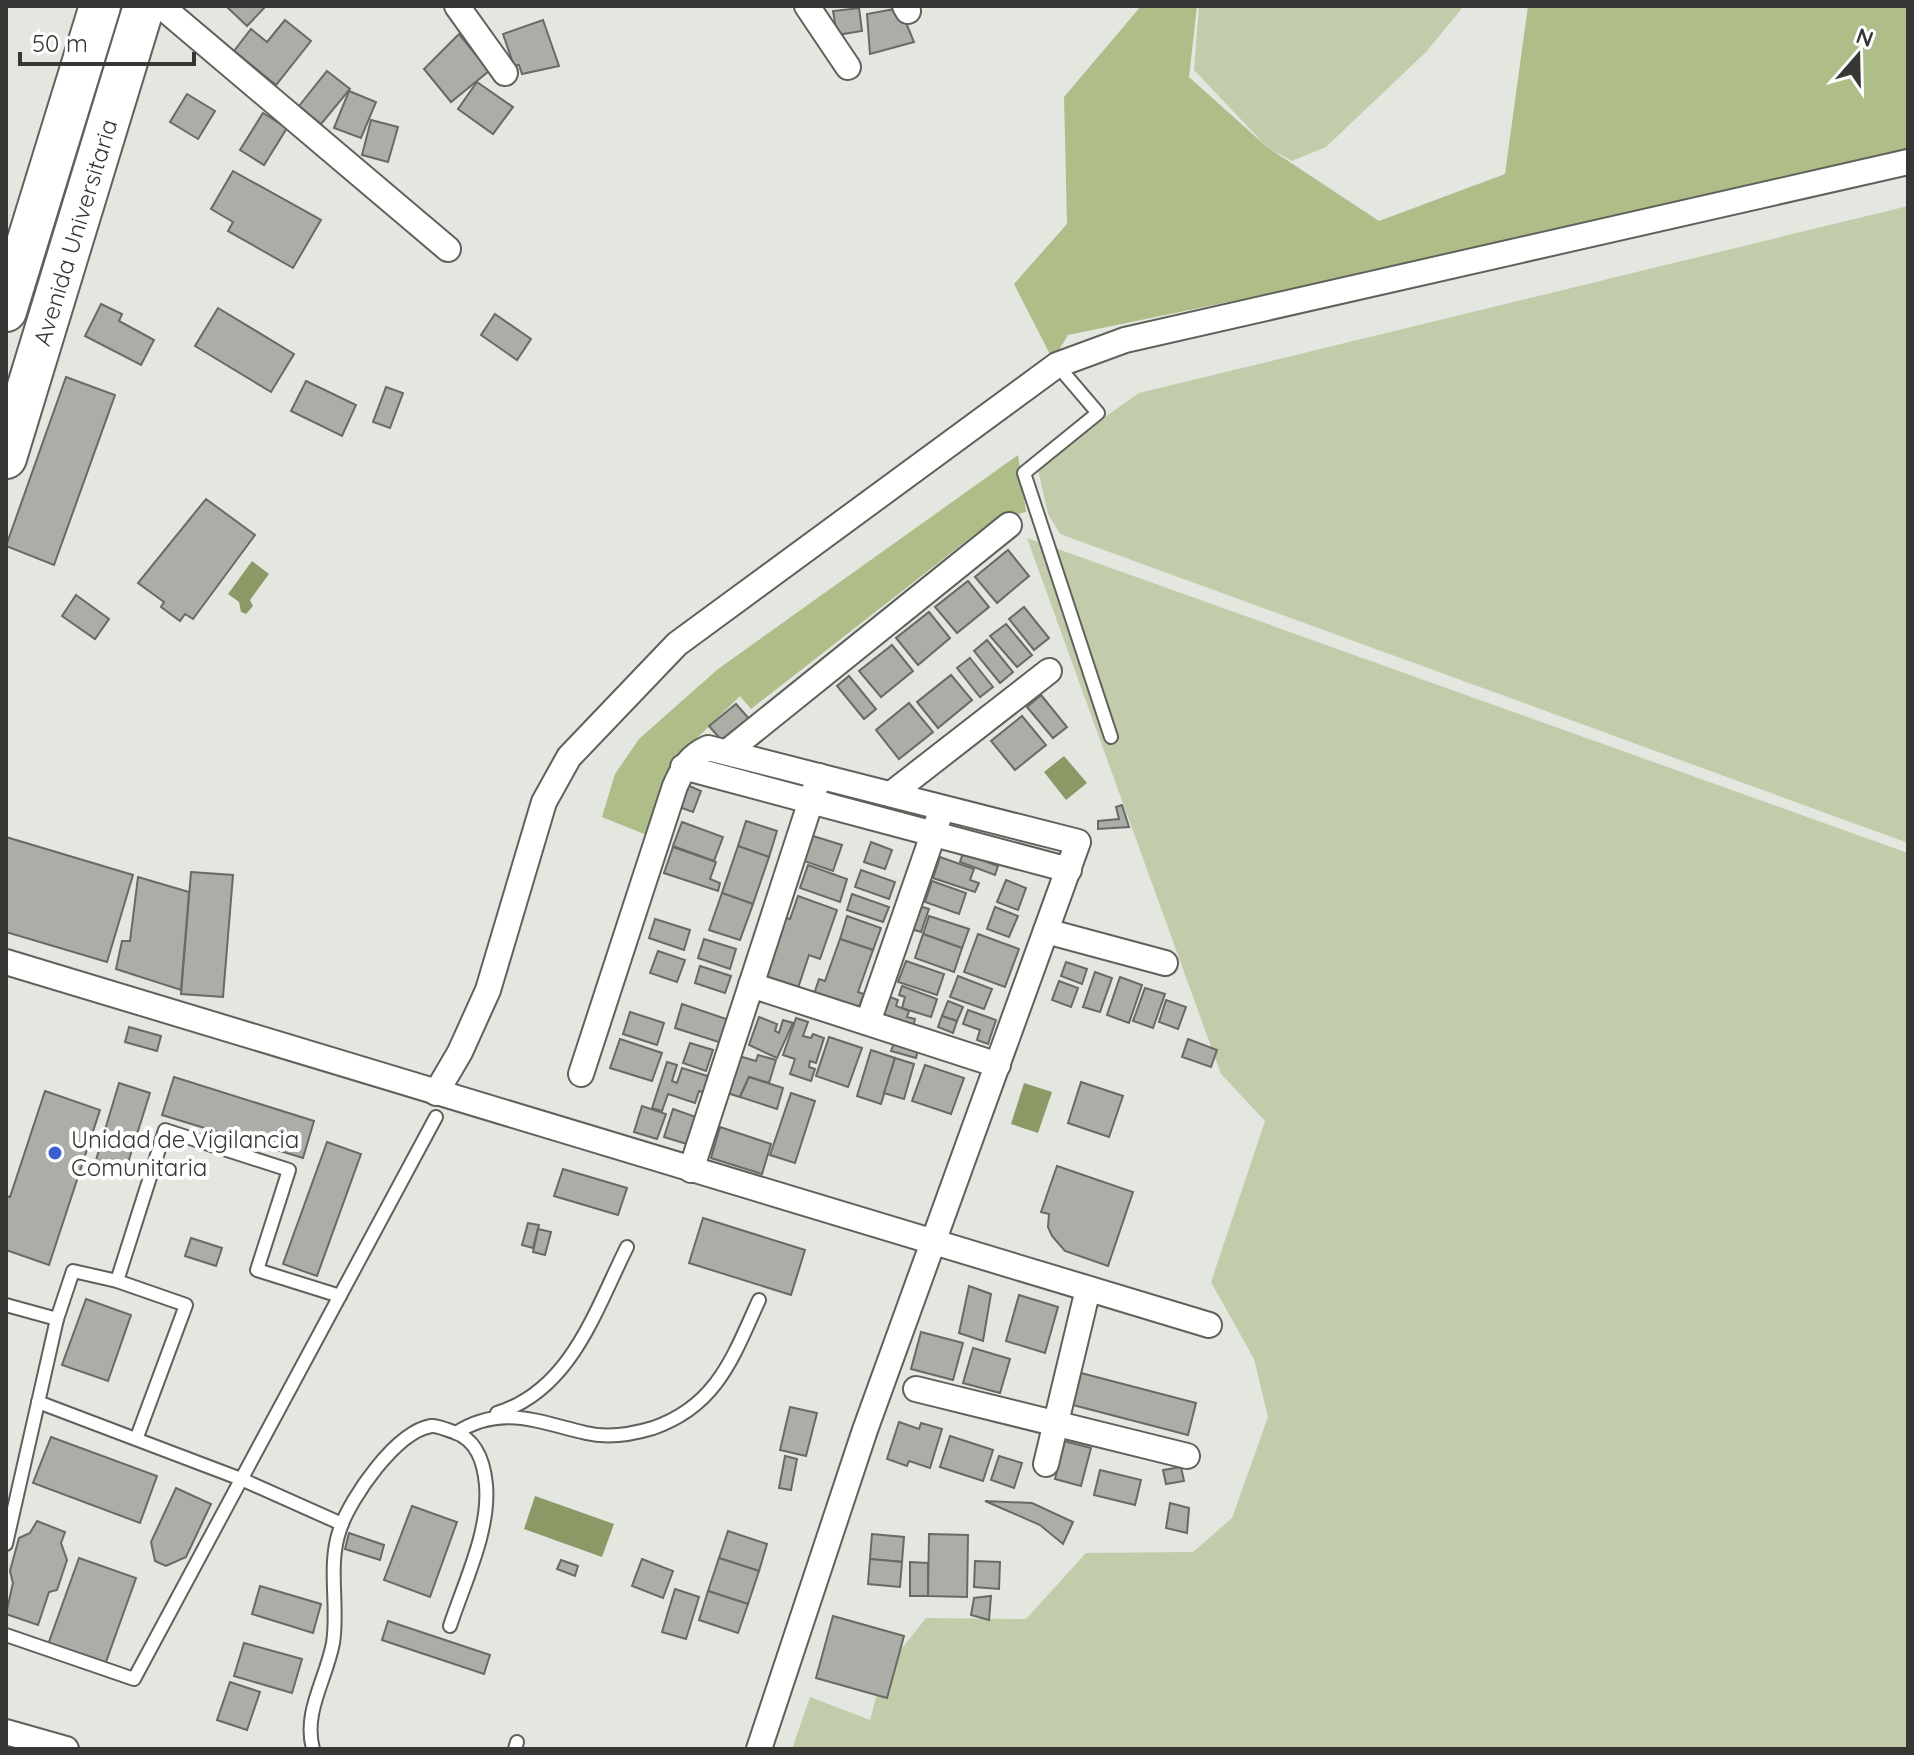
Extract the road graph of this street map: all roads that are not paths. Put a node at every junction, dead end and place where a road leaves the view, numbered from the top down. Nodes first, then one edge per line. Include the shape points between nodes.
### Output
1 (100, 6) edge
2 (144, 6) edge
3 (161, 6) edge
4 (457, 6) edge
5 (807, 6) edge
6 (848, 67) dead end
7 (505, 73) dead end
8 (1908, 162) edge
9 (448, 249) dead end
10 (6, 311) edge
11 (1060, 369) junction
12 (6, 458) edge
13 (1009, 525) dead end
14 (1049, 671) dead end
15 (1111, 737) dead end
16 (727, 752) junction
17 (683, 767) junction
18 (819, 776) junction
19 (891, 794) junction
20 (810, 801) junction
21 (942, 808) junction
22 (933, 833) junction
23 (1069, 870) junction
24 (1046, 931) junction
25 (6, 962) edge
26 (1165, 963) dead end
27 (751, 985) junction
28 (868, 1022) junction
29 (998, 1065) junction
30 (581, 1074) dead end
31 (440, 1103) junction
32 (691, 1170) junction
33 (935, 1244) junction
34 (627, 1247) dead end
35 (117, 1281) junction
36 (1088, 1289) junction
37 (340, 1296) junction
38 (759, 1300) dead end
39 (6, 1305) edge
40 (57, 1319) junction
41 (1209, 1325) dead end
42 (916, 1389) dead end
43 (38, 1402) junction
44 (478, 1419) junction
45 (1056, 1424) junction
46 (456, 1433) junction
47 (137, 1437) junction
48 (1187, 1456) dead end
49 (1046, 1464) dead end
50 (241, 1479) junction
51 (342, 1524) junction
52 (6, 1544) edge
53 (450, 1626) dead end
54 (6, 1635) edge
55 (6, 1732) edge
56 (66, 1749) edge
57 (313, 1749) edge
58 (759, 1749) edge

1 - 10 main road, Avenida Universitaria
2 - 12 main road, Avenida Universitaria
3 - 9 street
4 - 7 street
5 - 6 street
8 - 11 street via 1125,340
11 - 15 lane via 1098,413 1024,473
11 - 31 street via 677,644 569,757 544,802 488,990
13 - 16 street
14 - 19 street
16 - 17 street via 708,748
16 - 18 street
17 - 20 street
17 - 30 street
18 - 19 street
18 - 20 street
19 - 21 street
20 - 22 street
20 - 27 street
21 - 22 street
21 - 23 street via 1078,842
22 - 23 street
22 - 28 street
23 - 24 street
24 - 26 street
24 - 29 street
25 - 31 street
27 - 28 street
27 - 32 street
28 - 29 street
29 - 33 street
31 - 32 street via 489,1109
31 - 37 lane
32 - 33 street
33 - 36 street
33 - 58 street via 865,1430
34 - 44 lane via 565,1367 543,1391
35 - 37 lane via 165,1130 289,1170 257,1270
35 - 40 lane via 73,1271
35 - 47 lane via 186,1305
36 - 41 street
36 - 45 street
37 - 50 lane
38 - 44 lane via 719,1382 697,1405 669,1422 635,1434 590,1435 542,1421
39 - 40 lane
40 - 43 lane
42 - 45 street
43 - 47 lane
43 - 52 lane
44 - 46 lane
45 - 48 street
45 - 49 street
46 - 51 lane via 433,1425 410,1433 387,1455
46 - 53 lane via 480,1453 487,1487 483,1521
47 - 50 lane
50 - 51 lane
50 - 54 lane via 134,1679
51 - 57 lane via 332,1553 333,1643 308,1729
55 - 56 street

